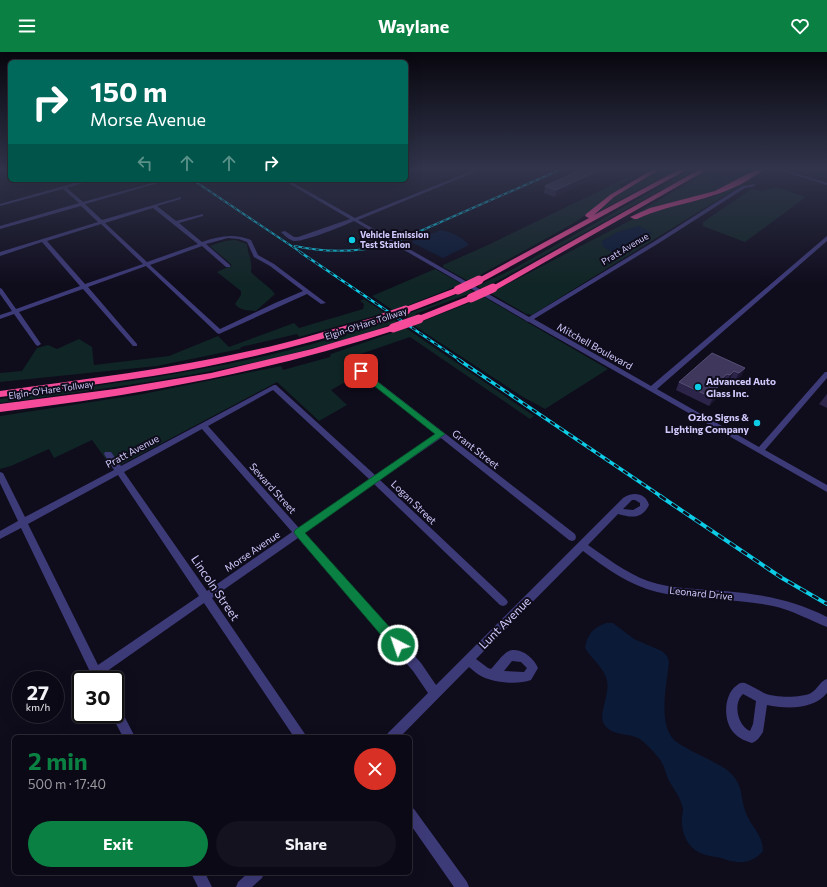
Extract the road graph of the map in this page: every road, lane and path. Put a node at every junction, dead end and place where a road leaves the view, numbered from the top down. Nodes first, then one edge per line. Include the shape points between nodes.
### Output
1 (72, 207) edge
2 (85, 207) edge
3 (151, 207) edge
4 (155, 207) edge
5 (332, 207) edge
6 (386, 207) edge
7 (599, 207) edge
8 (616, 207) edge
9 (638, 207) edge
10 (665, 207) edge
11 (713, 207) edge
12 (201, 215) dead end
13 (354, 220) junction
14 (101, 222) junction
15 (175, 223) junction
16 (0, 228) edge
17 (283, 232) dead end
18 (827, 238) edge
19 (43, 240) junction
20 (201, 244) junction
21 (0, 254) edge
22 (522, 259) junction
23 (546, 259) junction
24 (146, 264) junction
25 (228, 266) dead end
26 (84, 287) junction
27 (0, 290) edge
28 (308, 291) junction
29 (323, 303) dead end
30 (16, 312) junction
31 (0, 318) edge
32 (528, 320) junction
33 (38, 344) dead end
34 (135, 345) dead end
35 (350, 362) dead end
36 (827, 374) edge
37 (123, 377) junction
38 (0, 386) edge
39 (274, 387) joint
40 (652, 389) junction
41 (0, 394) edge
42 (55, 401) junction
43 (0, 408) edge
44 (0, 413) edge
45 (203, 425) junction
46 (441, 434) junction
47 (760, 451) junction
48 (108, 454) dead end
49 (118, 470) junction
50 (0, 475) edge
51 (376, 480) junction
52 (827, 489) edge
53 (617, 510) dead end
54 (23, 522) junction
55 (299, 533) junction
56 (0, 535) edge
57 (572, 537) dead end
58 (582, 545) junction
59 (205, 597) junction
60 (503, 602) dead end
61 (827, 622) edge
62 (468, 660) junction
63 (96, 671) edge
64 (105, 671) edge
65 (494, 674) dead end
66 (827, 684) edge
67 (435, 693) junction
68 (762, 698) dead end
69 (122, 723) edge
70 (128, 735) edge
71 (300, 735) edge
72 (394, 735) edge
73 (412, 816) edge
74 (199, 875) edge
75 (255, 875) edge
76 (205, 887) edge
77 (243, 887) edge
78 (462, 887) edge

1 - 16 street
2 - 14 street
3 - 14 street
4 - 15 street
5 - 13 street, Mitchell Boulevard
6 - 13 street
7 - 22 highway
8 - 22 highway, Elgin-O'Hare Tollway
9 - 23 highway, Elgin-O'Hare Tollway
10 - 23 highway via 639,214
11 - 32 street, Pratt Avenue
12 - 15 street
13 - 17 street via 298,239 293,239
13 - 32 street, Mitchell Boulevard
14 - 19 street
14 - 24 street
15 - 20 street
18 - 40 street
19 - 21 street
19 - 26 street
20 - 24 street
20 - 25 street
20 - 28 street via 234,237 249,241 256,256 272,264
22 - 37 highway, Elgin-O'Hare Tollway, bridge via 458,290 380,319 321,337 259,352
23 - 42 highway, Elgin-O'Hare Tollway, bridge via 471,298 419,319 334,347 246,369
24 - 26 street
24 - 28 street via 219,332
26 - 30 street
26 - 34 street
27 - 30 street
28 - 29 street
30 - 31 street
30 - 33 street
32 - 40 street, Mitchell Boulevard
35 - 46 street, Grant Street
36 - 47 street
37 - 38 highway
37 - 41 highway, Elgin-O'Hare Tollway
39 - 45 street, Pratt Avenue
39 - 51 street, Logan Street
40 - 47 street, Mitchell Boulevard
42 - 43 highway, Elgin-O'Hare Tollway
42 - 44 highway via 33,408
45 - 49 street, Pratt Avenue
45 - 55 street, Seward Street
46 - 51 street, Morse Avenue
46 - 57 street, Grant Street
47 - 52 street, Mitchell Boulevard
48 - 49 street, Lincoln Street
49 - 54 street, Pratt Avenue
49 - 59 street, Lincoln Street
50 - 54 street
51 - 55 street, Morse Avenue
51 - 60 street, Logan Street
53 - 58 street, Lunt Avenue
54 - 56 street, Pratt Avenue
54 - 63 street
55 - 59 street, Morse Avenue
55 - 67 street, Seward Street via 417,667
58 - 61 street, Leonard Drive via 621,574 658,588 765,600 798,608
58 - 62 street, Lunt Avenue
59 - 64 street, Morse Avenue
59 - 71 street, Lincoln Street
62 - 65 street via 486,672
62 - 67 street, Lunt Avenue
66 - 68 street via 813,698 773,701
67 - 72 street, Lunt Avenue
69 - 70 street
73 - 78 street
74 - 76 street
75 - 77 street

